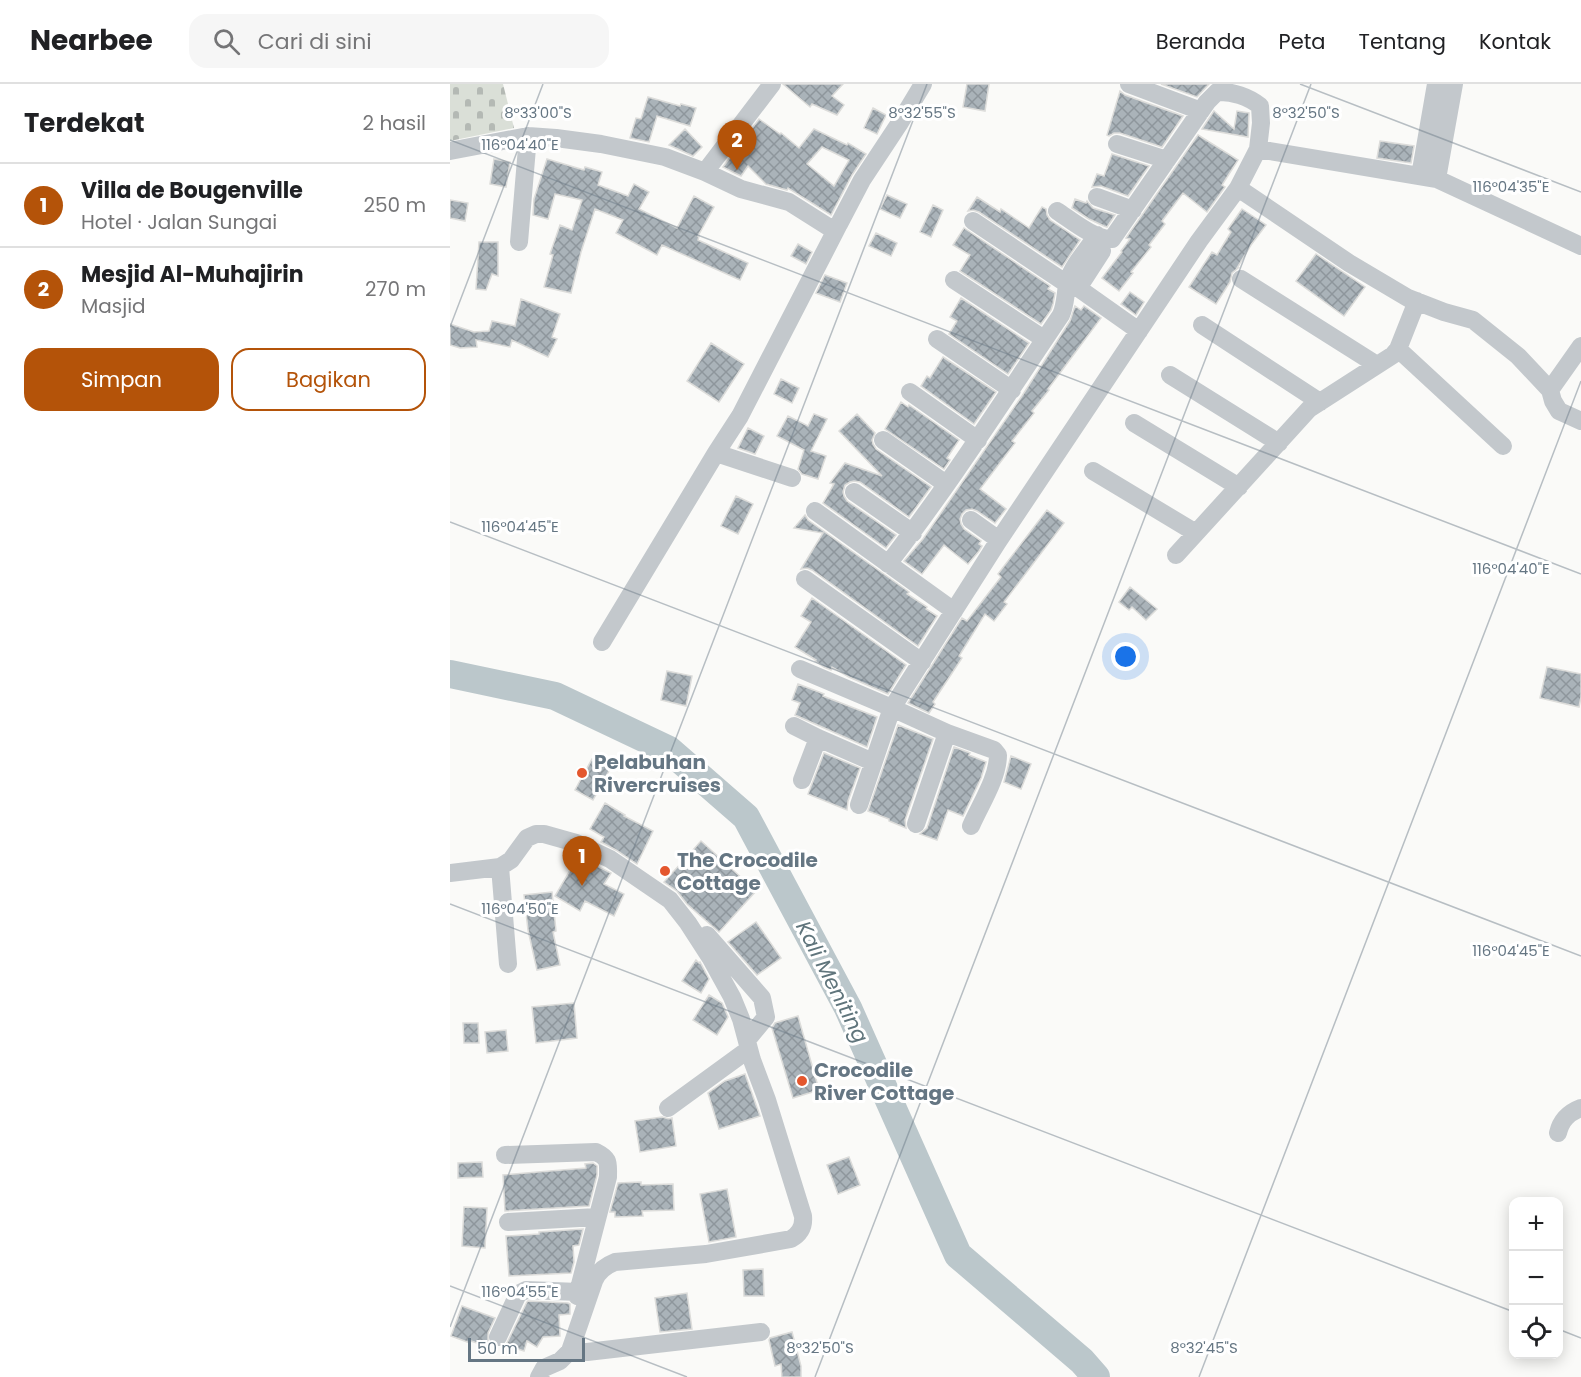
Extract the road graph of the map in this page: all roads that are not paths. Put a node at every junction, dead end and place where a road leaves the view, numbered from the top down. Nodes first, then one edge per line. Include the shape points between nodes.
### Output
1 (772, 84) edge
2 (923, 84) edge
3 (1129, 84) edge
4 (1436, 84) edge
5 (1454, 84) edge
6 (1201, 111) junction
7 (528, 136) junction
8 (1118, 144) dead end
9 (1258, 149) junction
10 (450, 151) edge
11 (1167, 159) junction
12 (705, 172) junction
13 (1429, 177) junction
14 (1238, 188) junction
15 (1097, 197) dead end
16 (1133, 210) junction
17 (1057, 211) dead end
18 (973, 221) dead end
19 (839, 224) junction
20 (519, 242) dead end
21 (1099, 243) junction
22 (1581, 246) edge
23 (1241, 279) dead end
24 (954, 280) dead end
25 (1067, 284) junction
26 (1417, 302) junction
27 (1203, 325) dead end
28 (1139, 331) junction
29 (937, 339) dead end
30 (1044, 339) junction
31 (1581, 346) edge
32 (1398, 349) junction
33 (1377, 365) junction
34 (1170, 375) dead end
35 (1012, 390) junction
36 (1550, 390) junction
37 (910, 392) dead end
38 (1320, 402) junction
39 (1581, 421) edge
40 (1134, 423) dead end
41 (883, 440) dead end
42 (978, 440) junction
43 (1279, 443) junction
44 (1503, 446) dead end
45 (716, 453) junction
46 (1093, 471) dead end
47 (792, 478) dead end
48 (946, 484) junction
49 (1239, 487) junction
50 (854, 492) dead end
51 (815, 511) dead end
52 (971, 520) dead end
53 (912, 533) junction
54 (1196, 533) junction
55 (999, 540) junction
56 (1176, 555) dead end
57 (888, 564) junction
58 (805, 579) dead end
59 (954, 611) junction
60 (602, 642) dead end
61 (922, 662) junction
62 (800, 669) dead end
63 (892, 708) junction
64 (794, 726) dead end
65 (947, 733) junction
66 (818, 738) junction
67 (873, 762) junction
68 (802, 780) dead end
69 (859, 805) dead end
70 (916, 824) dead end
71 (971, 826) dead end
72 (500, 867) junction
73 (450, 873) edge
74 (706, 934) dead end
75 (508, 964) dead end
76 (748, 1044) junction
77 (1581, 1107) edge
78 (668, 1108) dead end
79 (1558, 1133) dead end
80 (505, 1155) dead end
81 (597, 1217) junction
82 (508, 1222) dead end
83 (579, 1292) junction
84 (761, 1332) dead end
85 (498, 1337) dead end
86 (570, 1351) junction
87 (555, 1364) junction
88 (539, 1377) edge

1 - 12 street
2 - 19 street
3 - 6 street
4 - 13 street
5 - 13 street
6 - 9 street via 1217,93 1254,101 1261,112
6 - 11 street
7 - 10 street
7 - 12 street via 657,156
7 - 20 street
8 - 11 street
9 - 13 street
9 - 14 street
11 - 16 street
12 - 19 street via 741,189 789,202 826,226
13 - 22 street
14 - 26 street via 1349,263
14 - 28 street
15 - 16 street
16 - 21 street via 1112,239
17 - 21 street
18 - 25 street
19 - 45 street via 754,391
21 - 25 street via 1070,274
21 - 28 street via 1080,285 1082,291
23 - 33 street
24 - 30 street
25 - 30 street via 1065,307
26 - 32 street
26 - 36 street via 1473,320 1518,356
27 - 38 street
28 - 55 street
29 - 35 street
30 - 35 street
31 - 36 street
32 - 33 street
32 - 44 street
33 - 38 street
34 - 43 street
35 - 42 street
36 - 39 street via 1559,411
37 - 42 street
38 - 43 street
40 - 49 street
41 - 48 street
42 - 48 street
43 - 49 street
45 - 47 street
45 - 60 street
46 - 54 street
48 - 53 street
49 - 54 street
50 - 53 street
51 - 57 street
52 - 55 street
53 - 57 street
54 - 56 street
55 - 59 street
57 - 59 street
58 - 61 street
59 - 61 street
61 - 63 street
62 - 63 street
63 - 65 street
63 - 67 street
64 - 66 street
65 - 70 street
65 - 71 street via 994,750 998,755 995,773
66 - 67 street
66 - 68 street
67 - 69 street
72 - 73 street
72 - 75 street
72 - 76 street via 511,860 527,838 544,834 576,843 642,880 670,900 688,923 722,977
74 - 76 street via 762,998 766,1017
76 - 78 street
76 - 86 street via 802,1212 801,1230 791,1239 748,1247 610,1264 594,1281
77 - 79 street via 1566,1117
80 - 81 street via 596,1152 605,1156 608,1177
81 - 82 street
81 - 83 street
83 - 85 street via 522,1291
83 - 87 street
84 - 86 street
86 - 87 street
87 - 88 street via 543,1368

